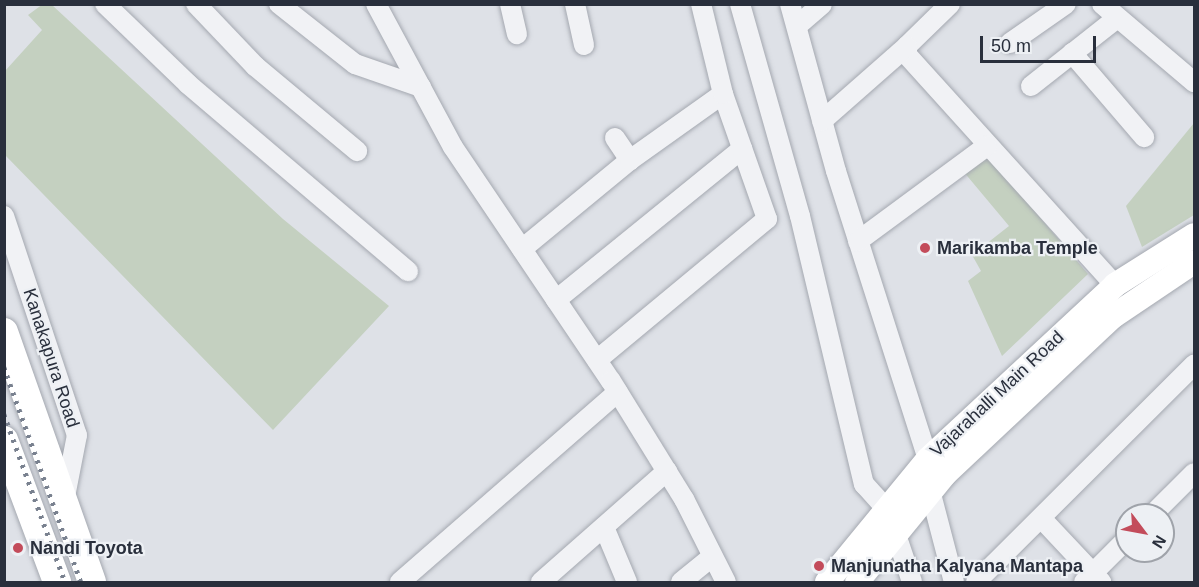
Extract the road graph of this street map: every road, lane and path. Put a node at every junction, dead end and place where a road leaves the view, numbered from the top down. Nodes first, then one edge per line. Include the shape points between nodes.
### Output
1 (105, 4) edge
2 (196, 4) edge
3 (279, 4) edge
4 (376, 4) edge
5 (510, 4) edge
6 (575, 4) edge
7 (701, 4) edge
8 (740, 4) edge
9 (790, 4) edge
10 (822, 4) edge
11 (950, 4) edge
12 (1066, 4) edge
13 (1110, 11) edge
14 (797, 26) junction
15 (517, 34) dead end
16 (1010, 44) dead end
17 (584, 45) dead end
18 (907, 46) junction
19 (1072, 53) junction
20 (1194, 82) edge
21 (1031, 86) dead end
22 (421, 87) junction
23 (723, 94) junction
24 (822, 121) junction
25 (1144, 137) dead end
26 (615, 138) dead end
27 (987, 146) junction
28 (742, 149) junction
29 (357, 151) dead end
30 (630, 160) junction
31 (4, 216) edge
32 (1194, 235) edge
33 (858, 241) junction
34 (522, 249) junction
35 (1194, 262) edge
36 (408, 271) dead end
37 (1114, 285) junction
38 (556, 300) junction
39 (4, 332) edge
40 (597, 360) junction
41 (1194, 365) edge
42 (618, 393) junction
43 (4, 440) edge
44 (928, 459) junction
45 (667, 471) junction
46 (1194, 473) edge
47 (4, 489) edge
48 (931, 494) junction
49 (64, 503) junction
50 (1164, 503) edge
51 (888, 511) junction
52 (30, 513) junction
53 (1041, 518) junction
54 (604, 527) junction
55 (76, 535) junction
56 (898, 536) junction
57 (43, 545) junction
58 (1115, 553) edge
59 (712, 557) junction
60 (1092, 579) edge
61 (57, 582) edge
62 (92, 582) edge
63 (400, 582) edge
64 (541, 582) edge
65 (627, 582) edge
66 (681, 582) edge
67 (726, 582) edge
68 (827, 582) edge
69 (857, 582) edge
70 (912, 582) edge
71 (954, 582) edge
72 (976, 582) edge

1 - 36 street via 188,84
2 - 29 street via 255,66
3 - 22 street via 355,64
4 - 22 street
5 - 15 street
6 - 17 street
7 - 23 street
8 - 51 street via 800,216 864,484
9 - 14 street
10 - 14 street
11 - 18 street
12 - 16 street
13 - 19 street
13 - 20 street
14 - 24 street
18 - 24 street
18 - 27 street via 908,56
19 - 21 street
19 - 25 street
22 - 34 street via 453,147
23 - 28 street
23 - 30 street
24 - 33 street
26 - 30 street
27 - 33 street
27 - 37 street
28 - 38 street
28 - 40 street via 767,219
30 - 34 street
31 - 49 street, Kanakapura Road via 77,435
32 - 37 main road, Vajarahalli Main Road
33 - 44 street
34 - 38 street
35 - 48 main road, Vajarahalli Main Road via 1112,317
37 - 44 main road, Vajarahalli Main Road
38 - 40 street
39 - 49 highway, Kanakapura Road
40 - 42 street
41 - 53 street
42 - 45 street
42 - 63 street
43 - 52 highway
44 - 51 main road, Vajarahalli Main Road
45 - 54 street
45 - 59 street
46 - 50 street
47 - 52 street
48 - 56 main road, Vajarahalli Main Road
48 - 71 street
49 - 55 highway, Kanakapura Road
51 - 56 street
51 - 68 main road, Vajarahalli Main Road
52 - 57 highway
53 - 60 street
53 - 72 street
54 - 64 street
54 - 65 street
55 - 57 highway
55 - 62 highway, Kanakapura Road
56 - 69 main road, Vajarahalli Main Road
56 - 70 street
57 - 61 highway
58 - 60 street
59 - 66 street
59 - 67 street

